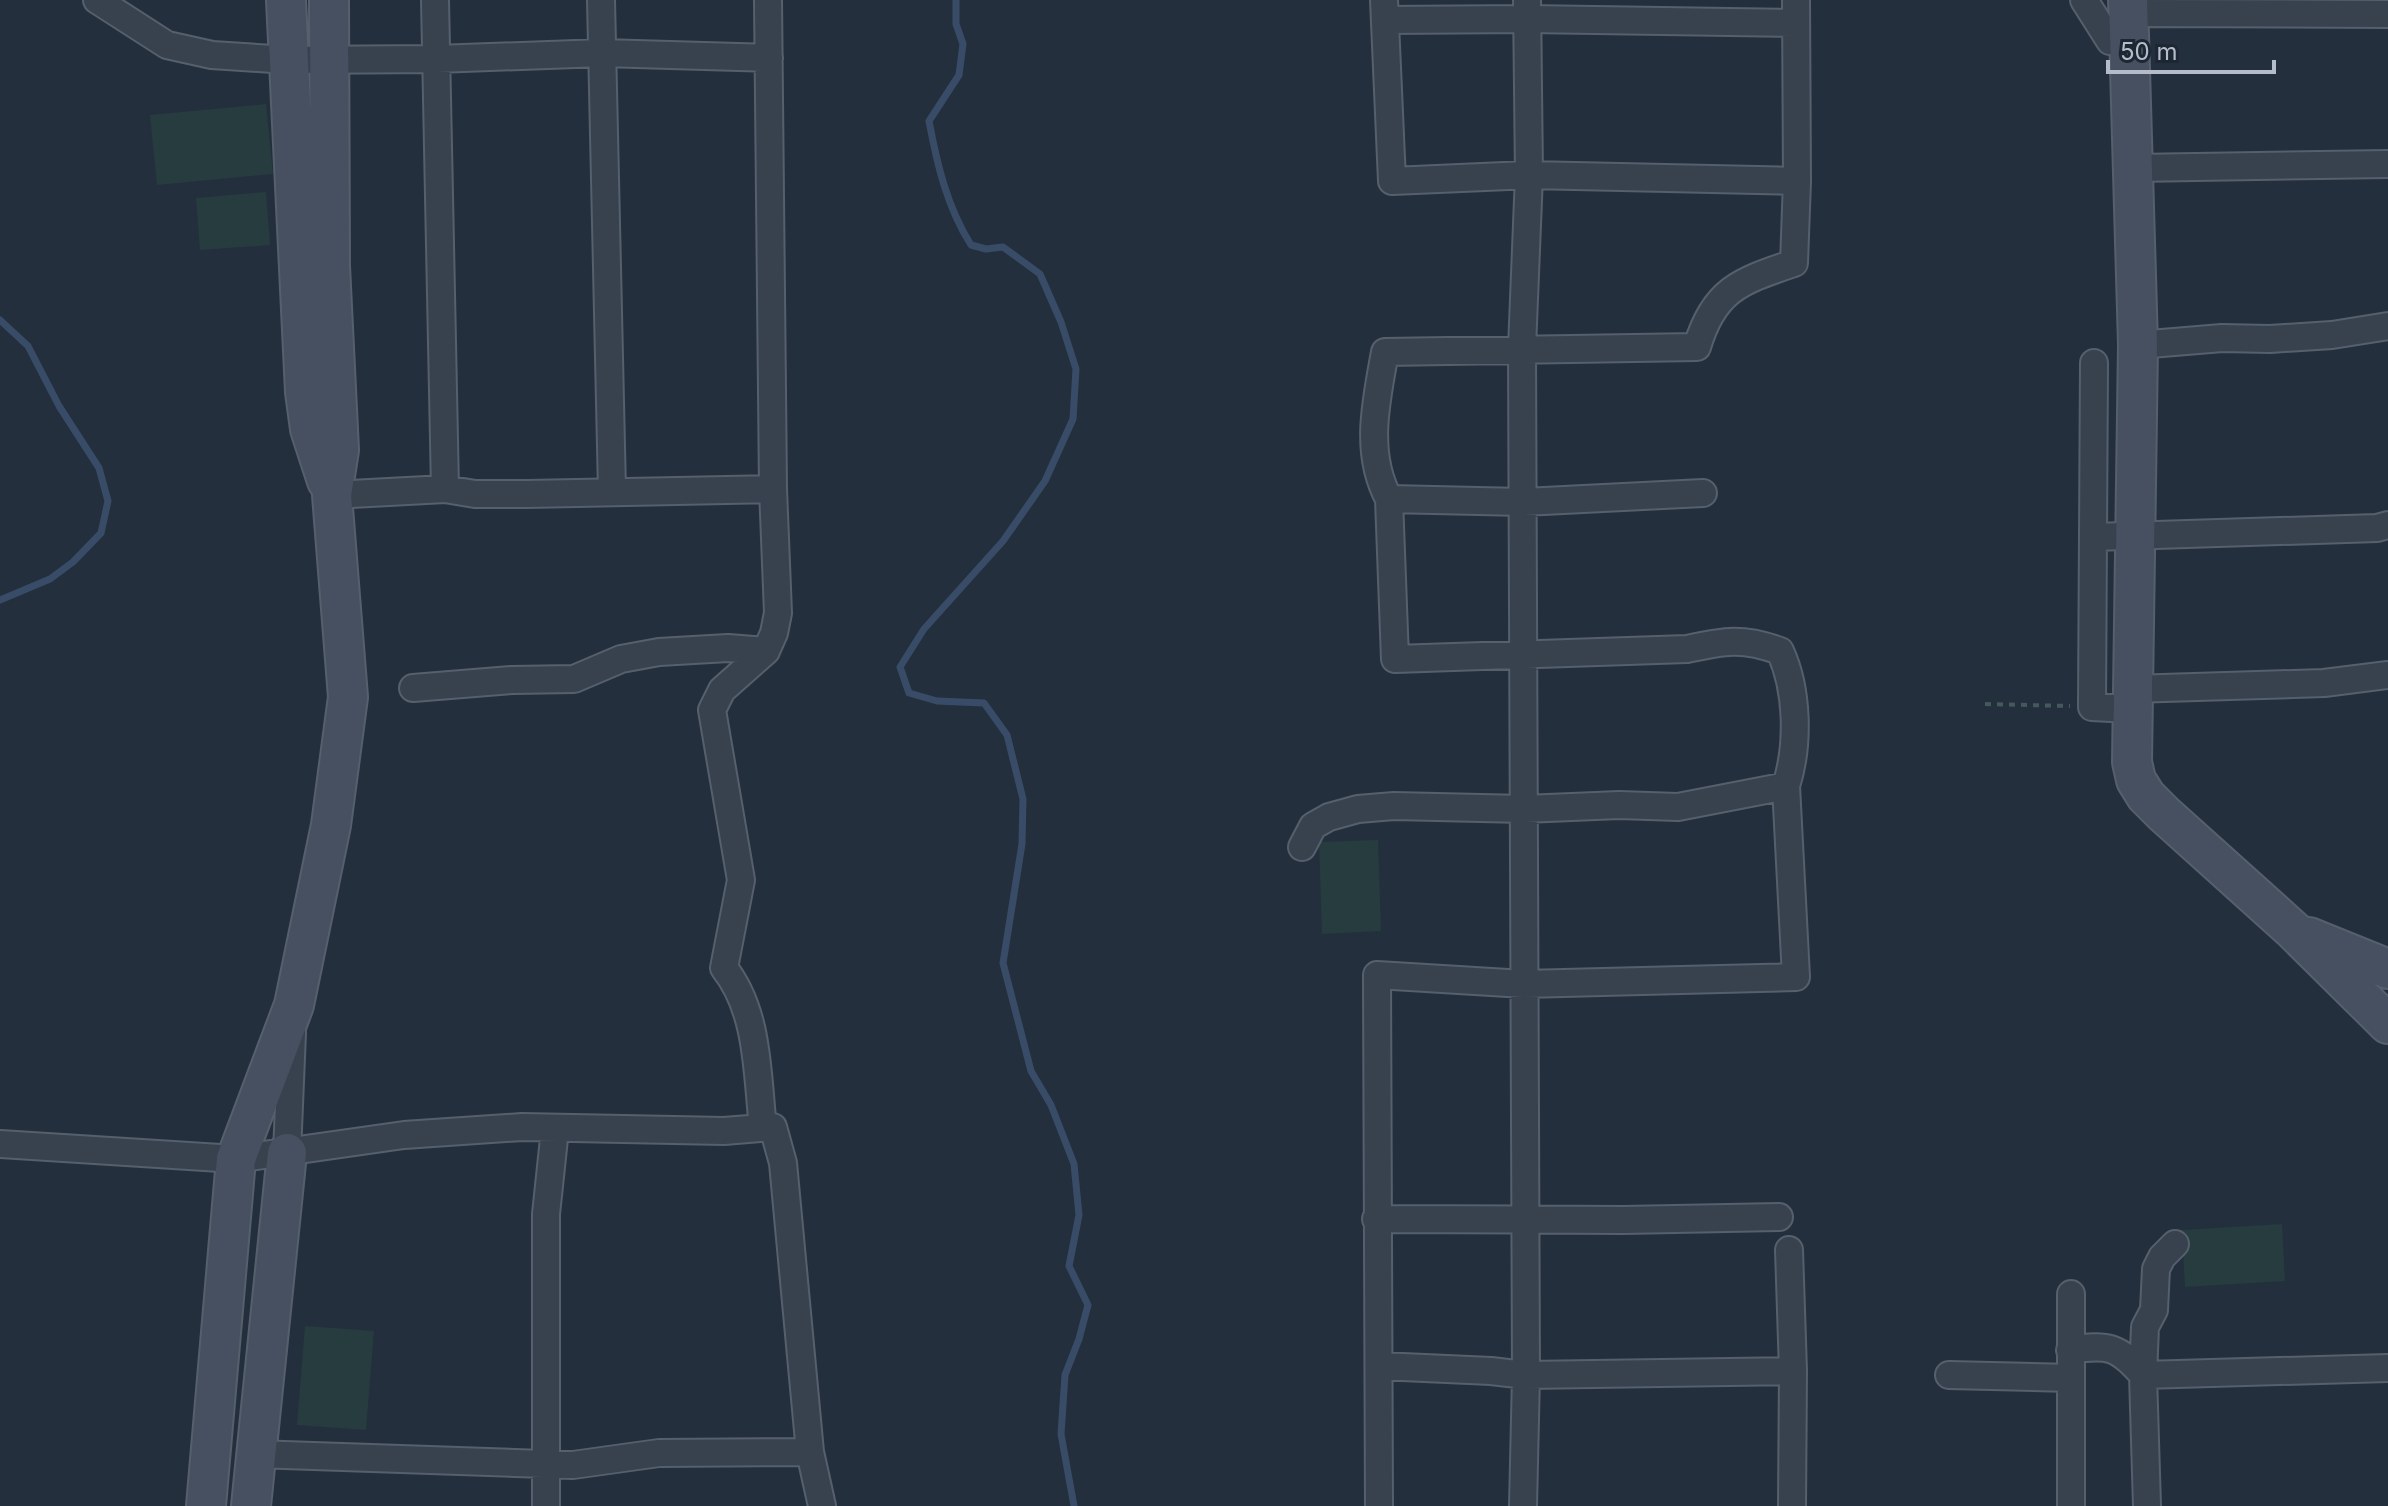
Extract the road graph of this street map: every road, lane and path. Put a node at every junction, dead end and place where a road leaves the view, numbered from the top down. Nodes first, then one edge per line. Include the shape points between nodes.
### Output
1 (97, 0) edge
2 (286, 0) edge
3 (329, 0) edge
4 (435, 0) edge
5 (601, 0) edge
6 (768, 0) edge
7 (2084, 0) edge
8 (1527, 9) edge
9 (1384, 10) edge
10 (1796, 11) edge
11 (2388, 14) edge
12 (2128, 18) edge
13 (602, 53) junction
14 (769, 58) junction
15 (437, 59) junction
16 (288, 60) junction
17 (330, 61) junction
18 (2388, 164) edge
19 (2134, 168) junction
20 (1529, 175) junction
21 (1797, 181) junction
22 (2388, 326) edge
23 (2138, 345) junction
24 (1522, 348) junction
25 (2094, 363) dead end
26 (445, 489) junction
27 (773, 489) junction
28 (612, 491) junction
29 (1703, 493) dead end
30 (332, 495) junction
31 (1389, 499) junction
32 (1523, 502) junction
33 (2388, 525) edge
34 (2135, 536) junction
35 (2094, 537) junction
36 (766, 651) junction
37 (1523, 655) junction
38 (2388, 675) edge
39 (413, 688) dead end
40 (2131, 699) junction
41 (1985, 704) dead end
42 (2092, 707) junction
43 (1786, 786) junction
44 (1524, 809) junction
45 (1302, 847) dead end
46 (2294, 931) junction
47 (2388, 969) edge
48 (1524, 984) junction
49 (294, 1005) junction
50 (2388, 1024) edge
51 (763, 1128) junction
52 (555, 1129) junction
53 (0, 1144) edge
54 (287, 1153) junction
55 (236, 1159) junction
56 (1779, 1217) dead end
57 (1376, 1219) junction
58 (1524, 1219) junction
59 (2175, 1244) dead end
60 (1789, 1250) dead end
61 (2071, 1294) dead end
62 (2070, 1350) junction
63 (1380, 1366) junction
64 (2388, 1368) edge
65 (1793, 1371) junction
66 (1526, 1375) junction
67 (1949, 1375) dead end
68 (2143, 1375) junction
69 (2070, 1378) junction
70 (810, 1452) junction
71 (255, 1454) junction
72 (546, 1465) junction
73 (206, 1506) edge
74 (251, 1506) edge
75 (546, 1506) edge
76 (822, 1506) edge
77 (1379, 1506) edge
78 (1523, 1506) edge
79 (1792, 1506) edge
80 (2071, 1506) edge
81 (2147, 1506) edge

1 - 16 street via 167,45 212,55
2 - 16 street
3 - 17 street
4 - 15 street
5 - 13 street
6 - 14 street
7 - 12 street via 2110,41
8 - 9 street
8 - 10 street
8 - 20 street
9 - 20 street via 1392,181
10 - 21 street
11 - 12 street
12 - 19 street
13 - 14 street
13 - 15 street
13 - 28 street
14 - 27 street
15 - 17 street
15 - 26 street
16 - 17 street
16 - 30 street via 305,392 310,429
17 - 30 street via 330,266 339,450
18 - 19 street
19 - 23 street
20 - 21 street
20 - 24 street
21 - 24 street via 1794,263 1728,291 1702,329 1697,347
22 - 23 street via 2332,335
23 - 34 street
24 - 31 street via 1385,352 1373,454
24 - 32 street
25 - 35 street
26 - 28 street via 475,494
26 - 30 street
27 - 28 street
27 - 36 street via 778,613
29 - 32 street
30 - 49 street via 348,697 331,825
31 - 32 street
31 - 37 street via 1395,659
32 - 37 street
33 - 34 street
34 - 35 street
34 - 40 street
35 - 42 street
36 - 39 street via 659,652 621,659 574,679
36 - 51 street via 722,690 712,710 741,880 724,968 744,1000 757,1059
37 - 43 street via 1687,649 1728,640 1780,651 1787,666 1794,738
37 - 44 street
38 - 40 street
40 - 42 street
40 - 46 street via 2132,762 2146,796
41 - 42 path
43 - 44 street via 1678,807
43 - 48 street via 1796,977
44 - 45 street via 1358,809 1313,826
44 - 48 street
46 - 47 street
46 - 50 street
48 - 57 street via 1377,975
48 - 58 street
49 - 54 street
49 - 55 street
51 - 52 street
51 - 70 street via 773,1127 783,1163
52 - 54 street via 404,1135
52 - 72 street via 546,1214
53 - 55 street
54 - 55 street
54 - 71 street
55 - 73 street
56 - 58 street
57 - 58 street
57 - 63 street
58 - 66 street
59 - 68 street via 2156,1269
60 - 65 street
61 - 62 street
62 - 68 street via 2114,1348
62 - 69 street
63 - 66 street
63 - 77 street
64 - 68 street
65 - 66 street
65 - 79 street
66 - 78 street
67 - 69 street
68 - 81 street
69 - 80 street
70 - 72 street via 659,1453
70 - 76 street
71 - 72 street
71 - 74 street
72 - 75 street

